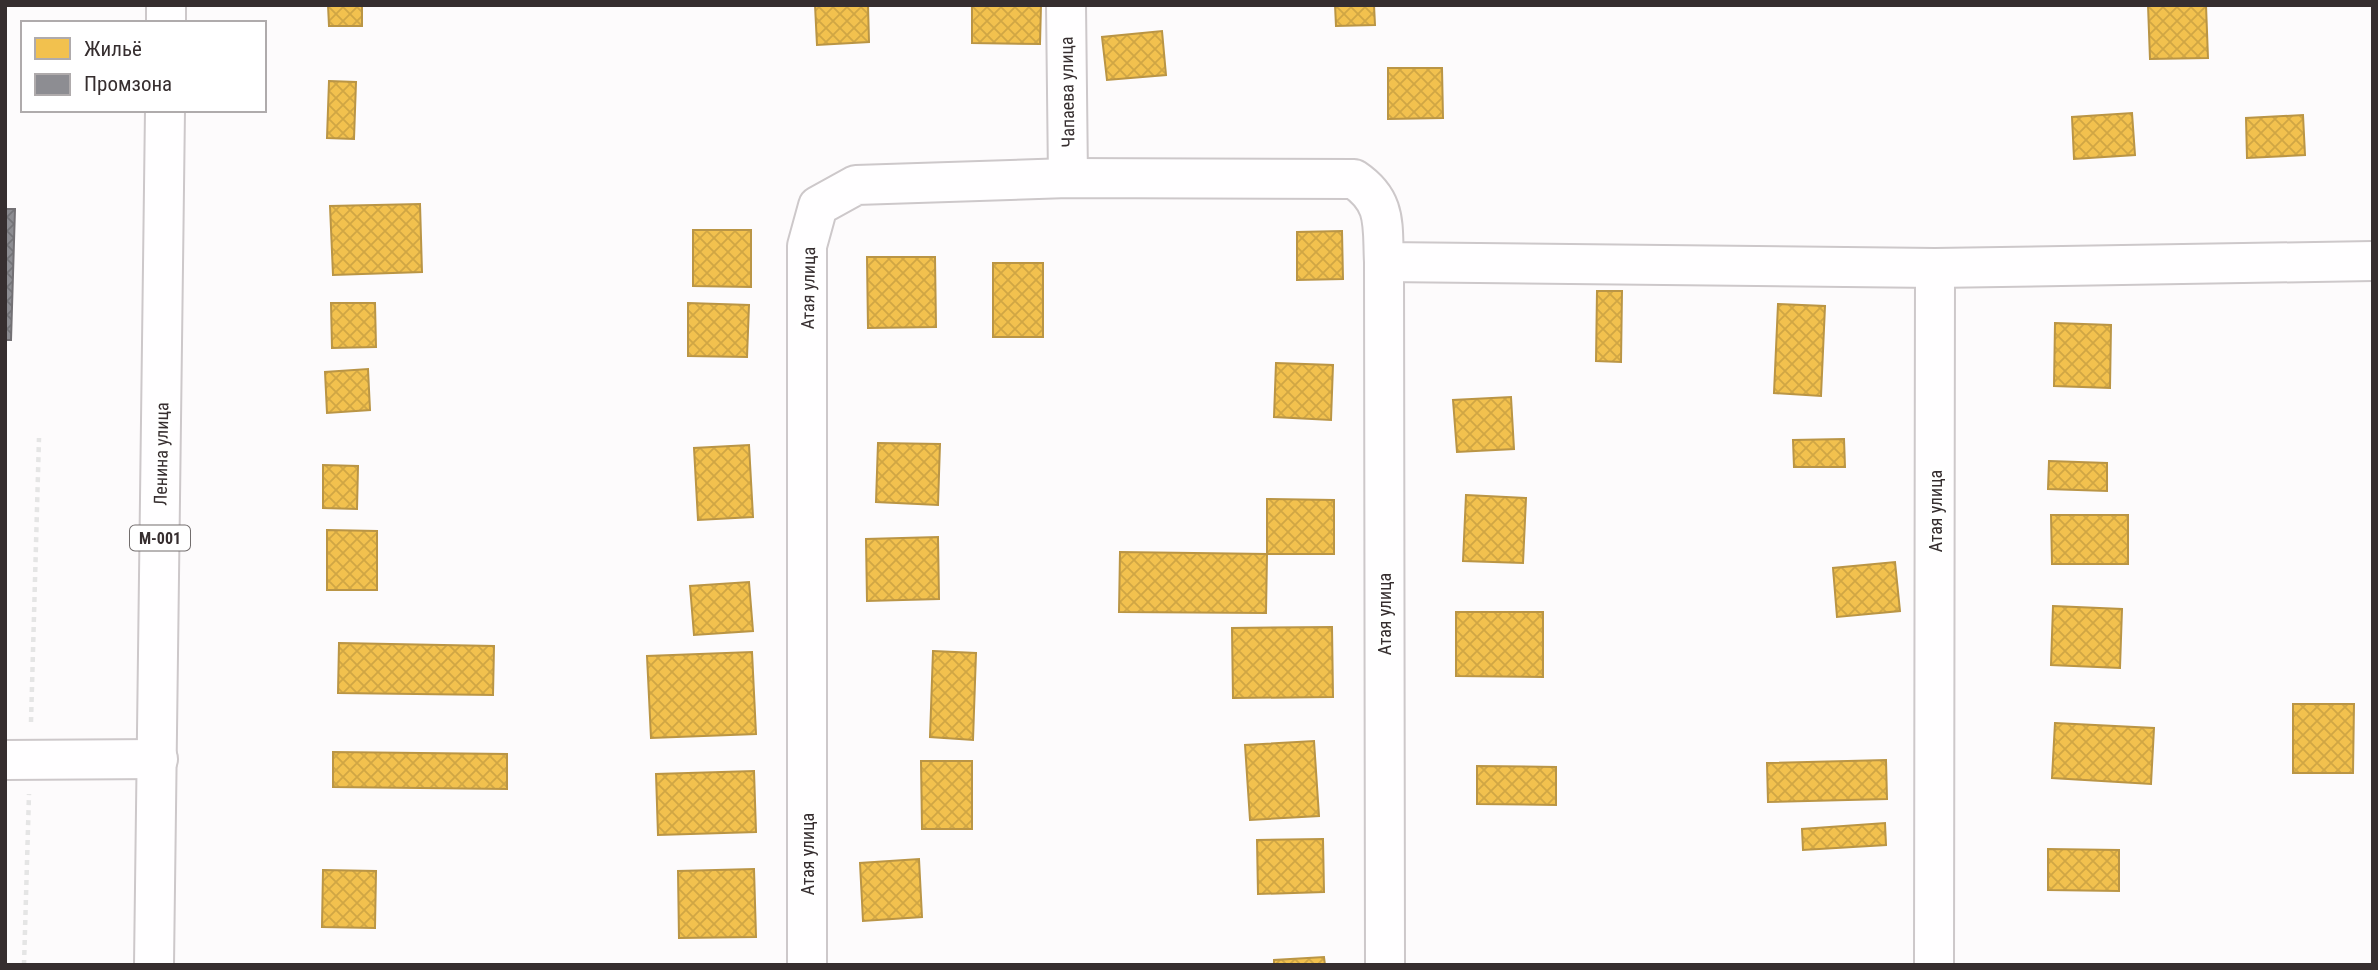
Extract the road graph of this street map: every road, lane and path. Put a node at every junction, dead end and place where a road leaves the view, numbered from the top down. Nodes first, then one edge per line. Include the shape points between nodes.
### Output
1 (1066, 5) edge
2 (165, 112) edge
3 (1068, 178) junction
4 (2373, 261) edge
5 (1384, 262) junction
6 (1936, 268) junction
7 (39, 438) dead end
8 (18, 760) edge
9 (158, 760) junction
10 (24, 965) edge
11 (154, 965) edge
12 (807, 965) edge
13 (1385, 965) edge
14 (1934, 965) edge

1 - 3 street, Чапаева улица
2 - 9 street, Ленина улица / М-001
3 - 5 street, Атая улица via 1354,179 1370,190 1381,210
3 - 12 street, Атая улица via 856,185 818,206 807,246
4 - 6 street
5 - 6 street
5 - 13 street, Атая улица
6 - 14 street, Атая улица
7 - 8 path
8 - 9 street
8 - 10 path
9 - 11 street, Ленина улица / М-001

